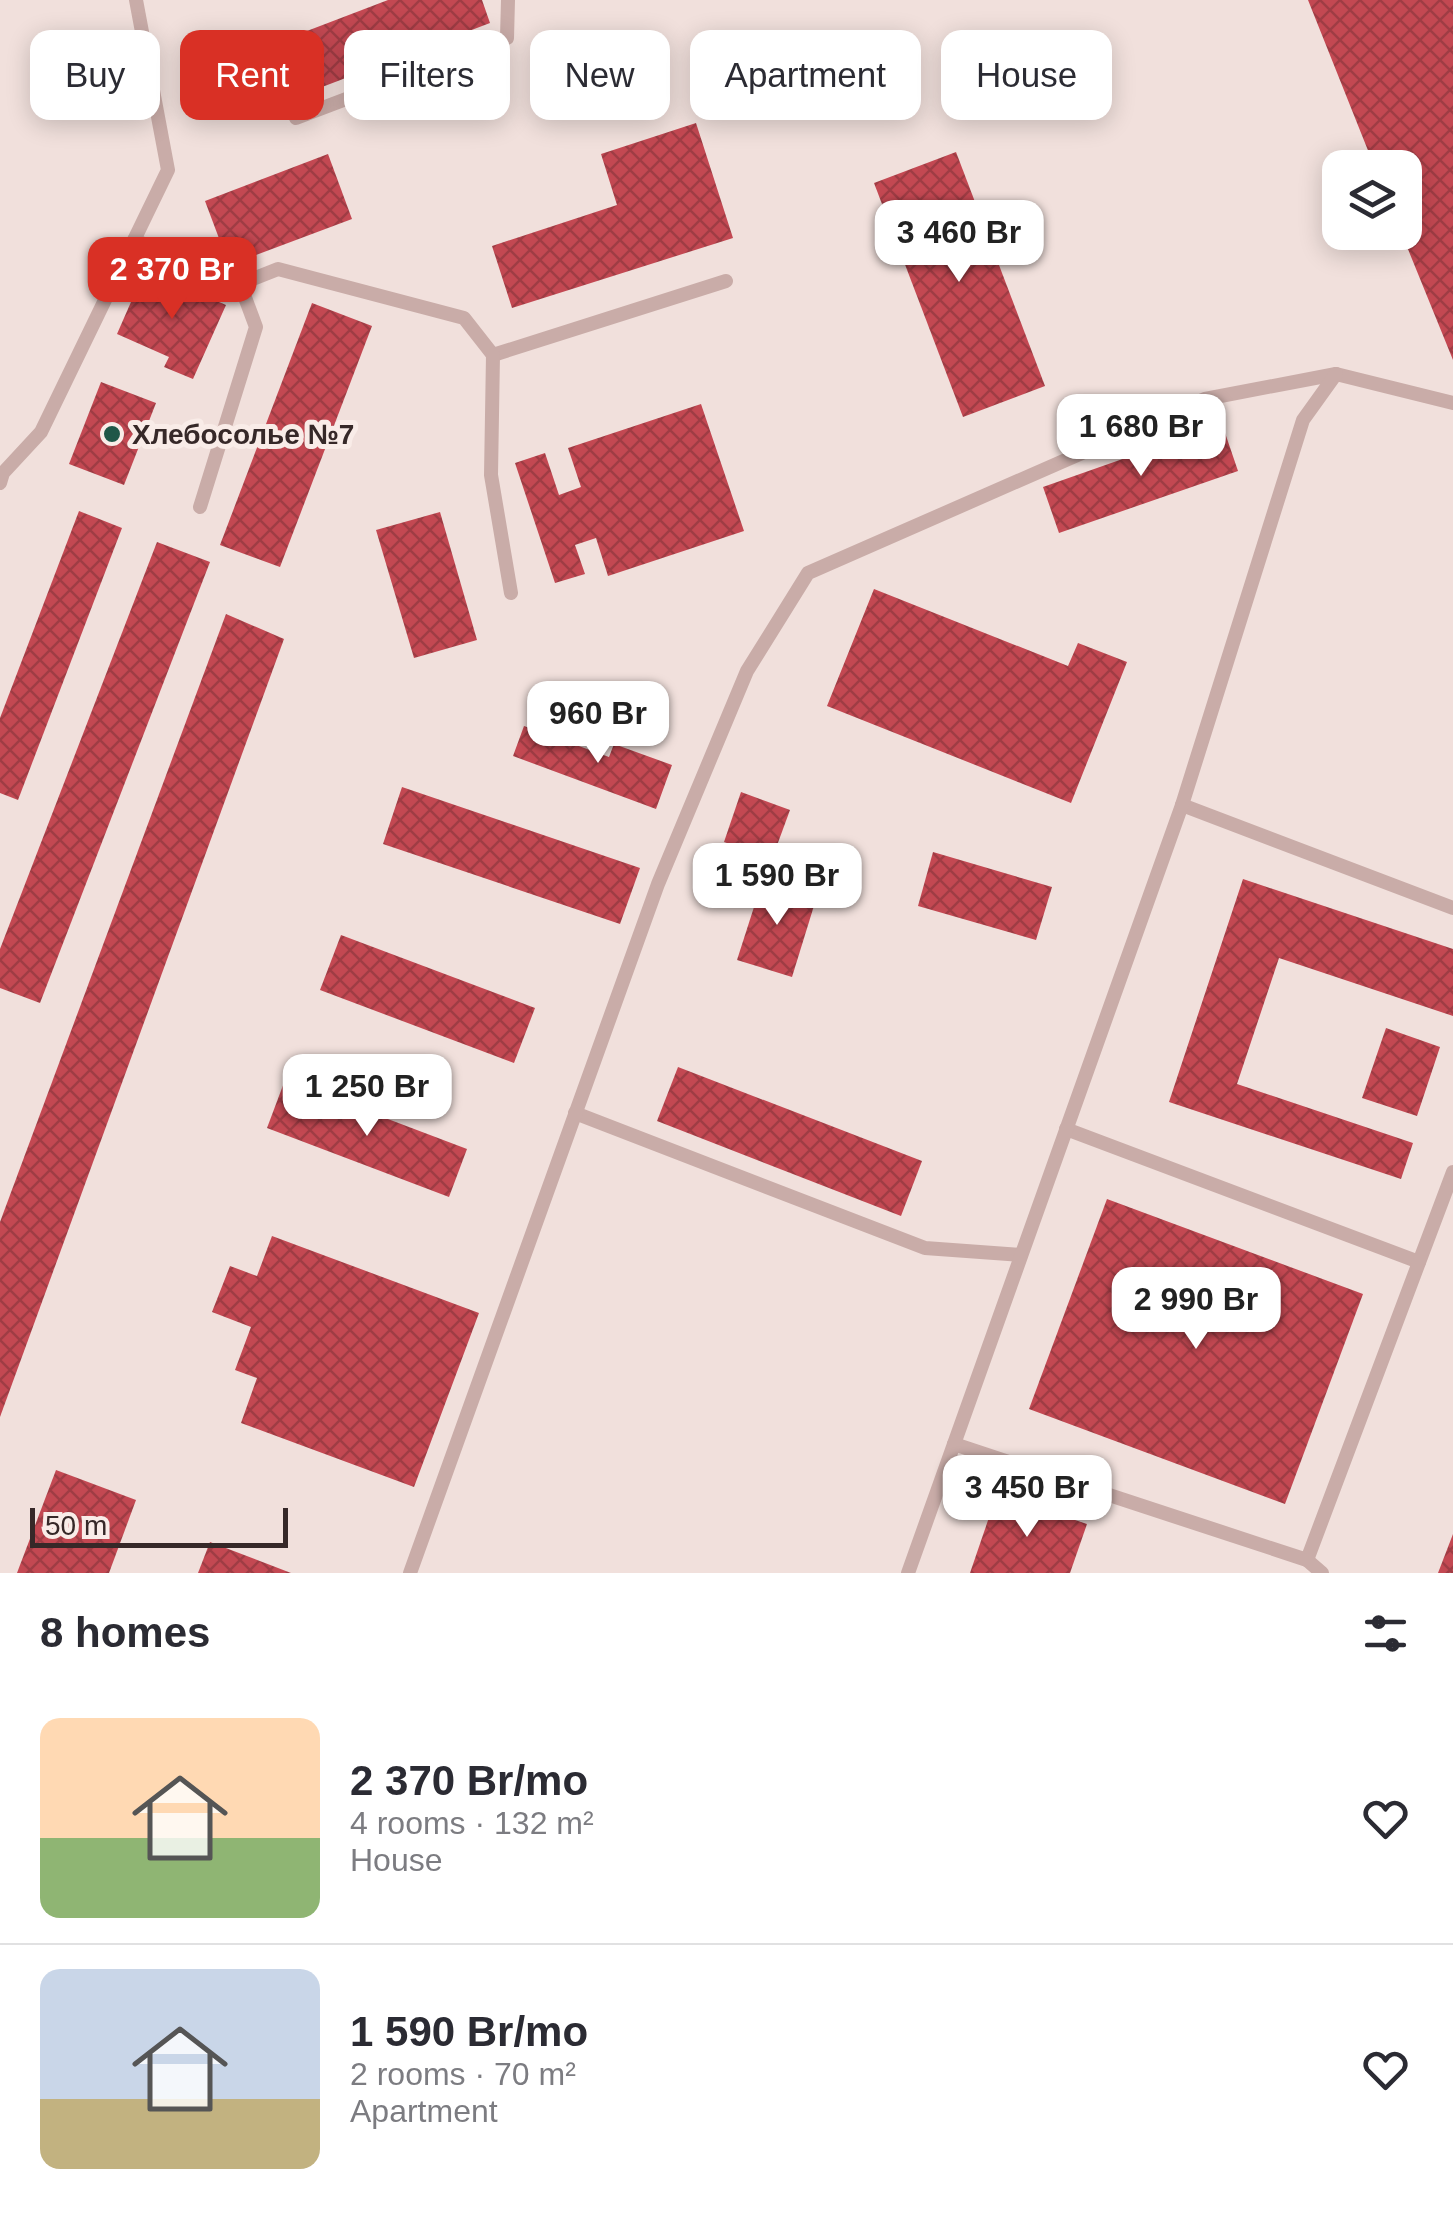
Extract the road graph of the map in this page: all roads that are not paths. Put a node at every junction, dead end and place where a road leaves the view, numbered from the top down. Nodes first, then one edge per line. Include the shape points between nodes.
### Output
1 (136, 0) edge
2 (508, 0) edge
3 (324, 107) edge
4 (134, 240) junction
5 (726, 280) dead end
6 (240, 284) junction
7 (493, 354) junction
8 (1336, 374) junction
9 (1453, 403) edge
10 (1, 473) edge
11 (200, 507) dead end
12 (511, 594) dead end
13 (1182, 805) junction
14 (1453, 908) edge
15 (575, 1113) junction
16 (1066, 1129) junction
17 (1453, 1172) edge
18 (1021, 1255) junction
19 (1419, 1262) junction
20 (954, 1444) junction
21 (1307, 1560) junction
22 (410, 1573) edge
23 (908, 1573) edge
24 (1322, 1573) edge

1 - 4 lane via 168,170
2 - 3 lane via 507,38
4 - 6 lane
4 - 10 lane via 41,432
5 - 7 lane
6 - 7 lane via 278,269 464,318
6 - 11 lane via 256,328
7 - 12 lane via 491,475
8 - 9 lane
8 - 13 lane via 1303,420
8 - 15 lane via 1204,399 808,573 747,671 658,884
13 - 14 lane
13 - 16 lane
15 - 18 lane via 924,1248
15 - 22 lane
16 - 18 lane
16 - 19 lane
17 - 19 lane
18 - 20 lane
19 - 21 lane
20 - 21 lane
20 - 23 lane
21 - 24 lane

